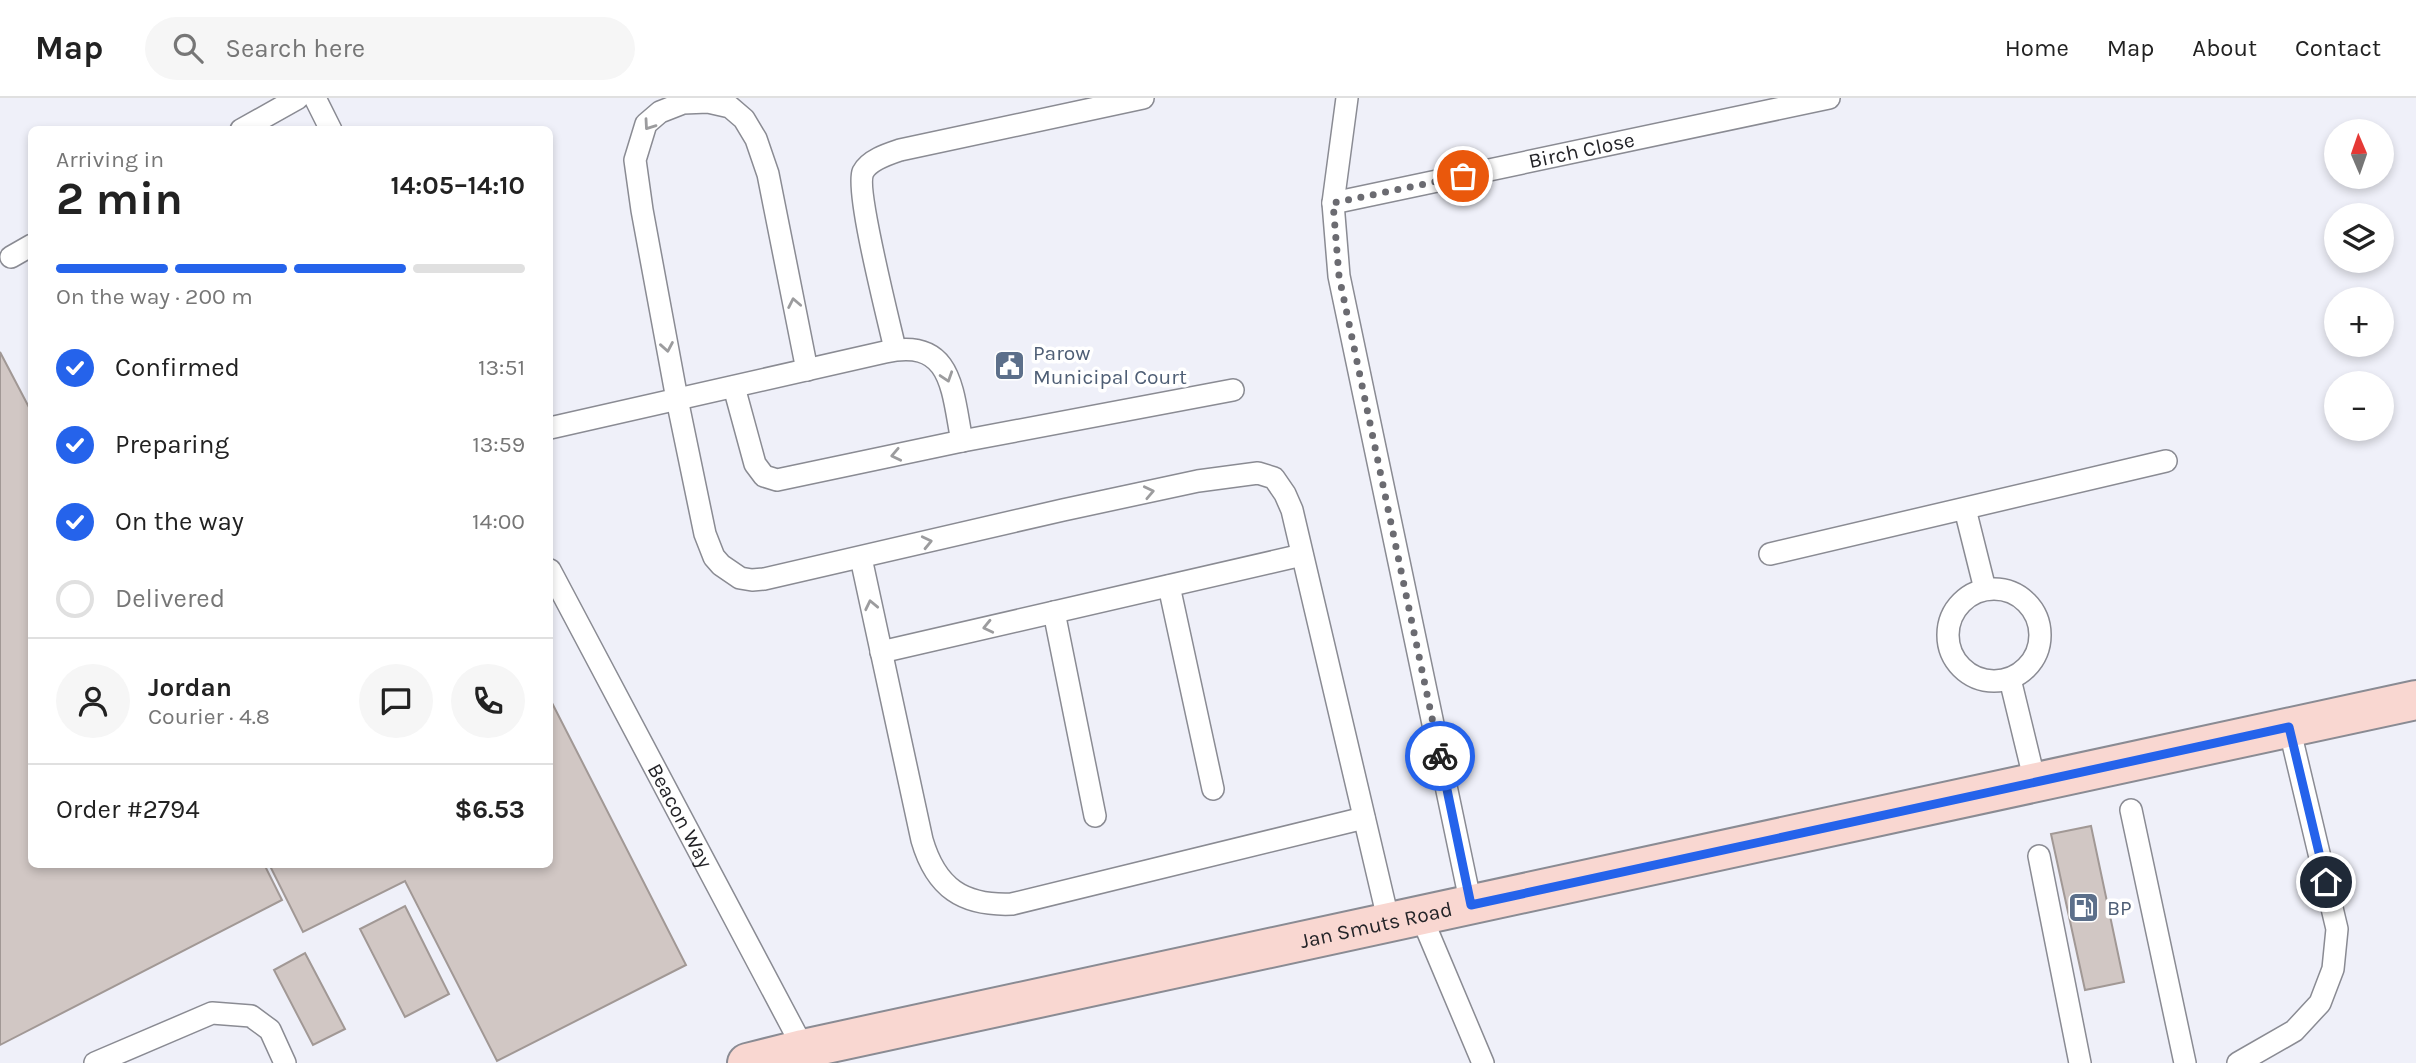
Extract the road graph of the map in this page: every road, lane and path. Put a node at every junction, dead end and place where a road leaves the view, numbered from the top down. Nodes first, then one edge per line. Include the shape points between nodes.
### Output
1 (298, 98) edge
2 (315, 98) edge
3 (1143, 98) edge
4 (1347, 98) edge
5 (1829, 98) edge
6 (248, 126) edge
7 (329, 126) edge
8 (1333, 203) junction
9 (28, 247) edge
10 (11, 257) dead end
11 (895, 349) junction
12 (807, 370) junction
13 (734, 387) junction
14 (1233, 390) dead end
15 (677, 399) junction
16 (553, 427) edge
17 (962, 441) junction
18 (2166, 461) dead end
19 (1965, 509) junction
20 (1770, 554) dead end
21 (1303, 555) junction
22 (861, 558) junction
23 (553, 576) edge
24 (1169, 586) junction
25 (1985, 589) junction
26 (1054, 612) junction
27 (881, 652) junction
28 (2010, 678) junction
29 (2416, 700) edge
30 (2289, 727) junction
31 (2035, 782) junction
32 (1213, 789) dead end
33 (2131, 810) dead end
34 (1095, 816) dead end
35 (1364, 818) junction
36 (2039, 856) dead end
37 (1471, 905) junction
38 (1405, 919) junction
39 (807, 1056) edge
40 (95, 1063) edge
41 (285, 1063) edge
42 (747, 1063) edge
43 (1483, 1063) edge
44 (2080, 1063) edge
45 (2185, 1063) edge
46 (2238, 1063) edge

1 - 6 lane
2 - 7 lane
3 - 11 lane via 900,150 870,164 863,173 862,200
4 - 8 lane
5 - 8 lane, Birch Close
8 - 37 lane via 1339,276
9 - 10 lane
11 - 12 lane
11 -> 17 lane via 920,350 942,364
12 - 13 lane
12 -> 15 lane via 768,174 756,139 730,107 683,103 660,112 646,124 635,160
13 - 15 lane
17 -> 13 lane via 770,479 755,464
14 - 17 lane
15 - 16 lane
15 - 22 lane via 705,534 721,565 752,580
18 - 19 lane
19 - 20 lane
19 - 25 lane
22 -> 21 lane via 1076,507 1258,473 1274,478 1285,494
21 - 24 lane
21 - 35 lane
27 -> 22 lane
23 - 39 lane, Beacon Way
24 - 26 lane
24 - 32 lane
25 - 28 lane via 2005,590 2022,598 2035,613 2040,632 2037,652 2026,668
25 - 28 lane via 1965,598 1951,615 1947,636 1952,657 1967,674 1988,681
26 -> 27 lane
26 - 34 lane
27 - 35 lane via 929,863 950,888 973,900 1012,904
28 - 31 lane
29 - 30 street, Jan Smuts Road
30 - 31 street, Jan Smuts Road
30 - 46 lane via 2337,929 2333,969 2320,1003 2294,1031
31 - 37 street, Jan Smuts Road
33 - 45 lane
35 - 38 lane
36 - 44 lane
37 - 38 street, Jan Smuts Road
38 - 39 street, Jan Smuts Road
38 - 43 lane
39 - 42 street, Jan Smuts Road
40 - 41 lane via 212,1013 251,1016 270,1030

